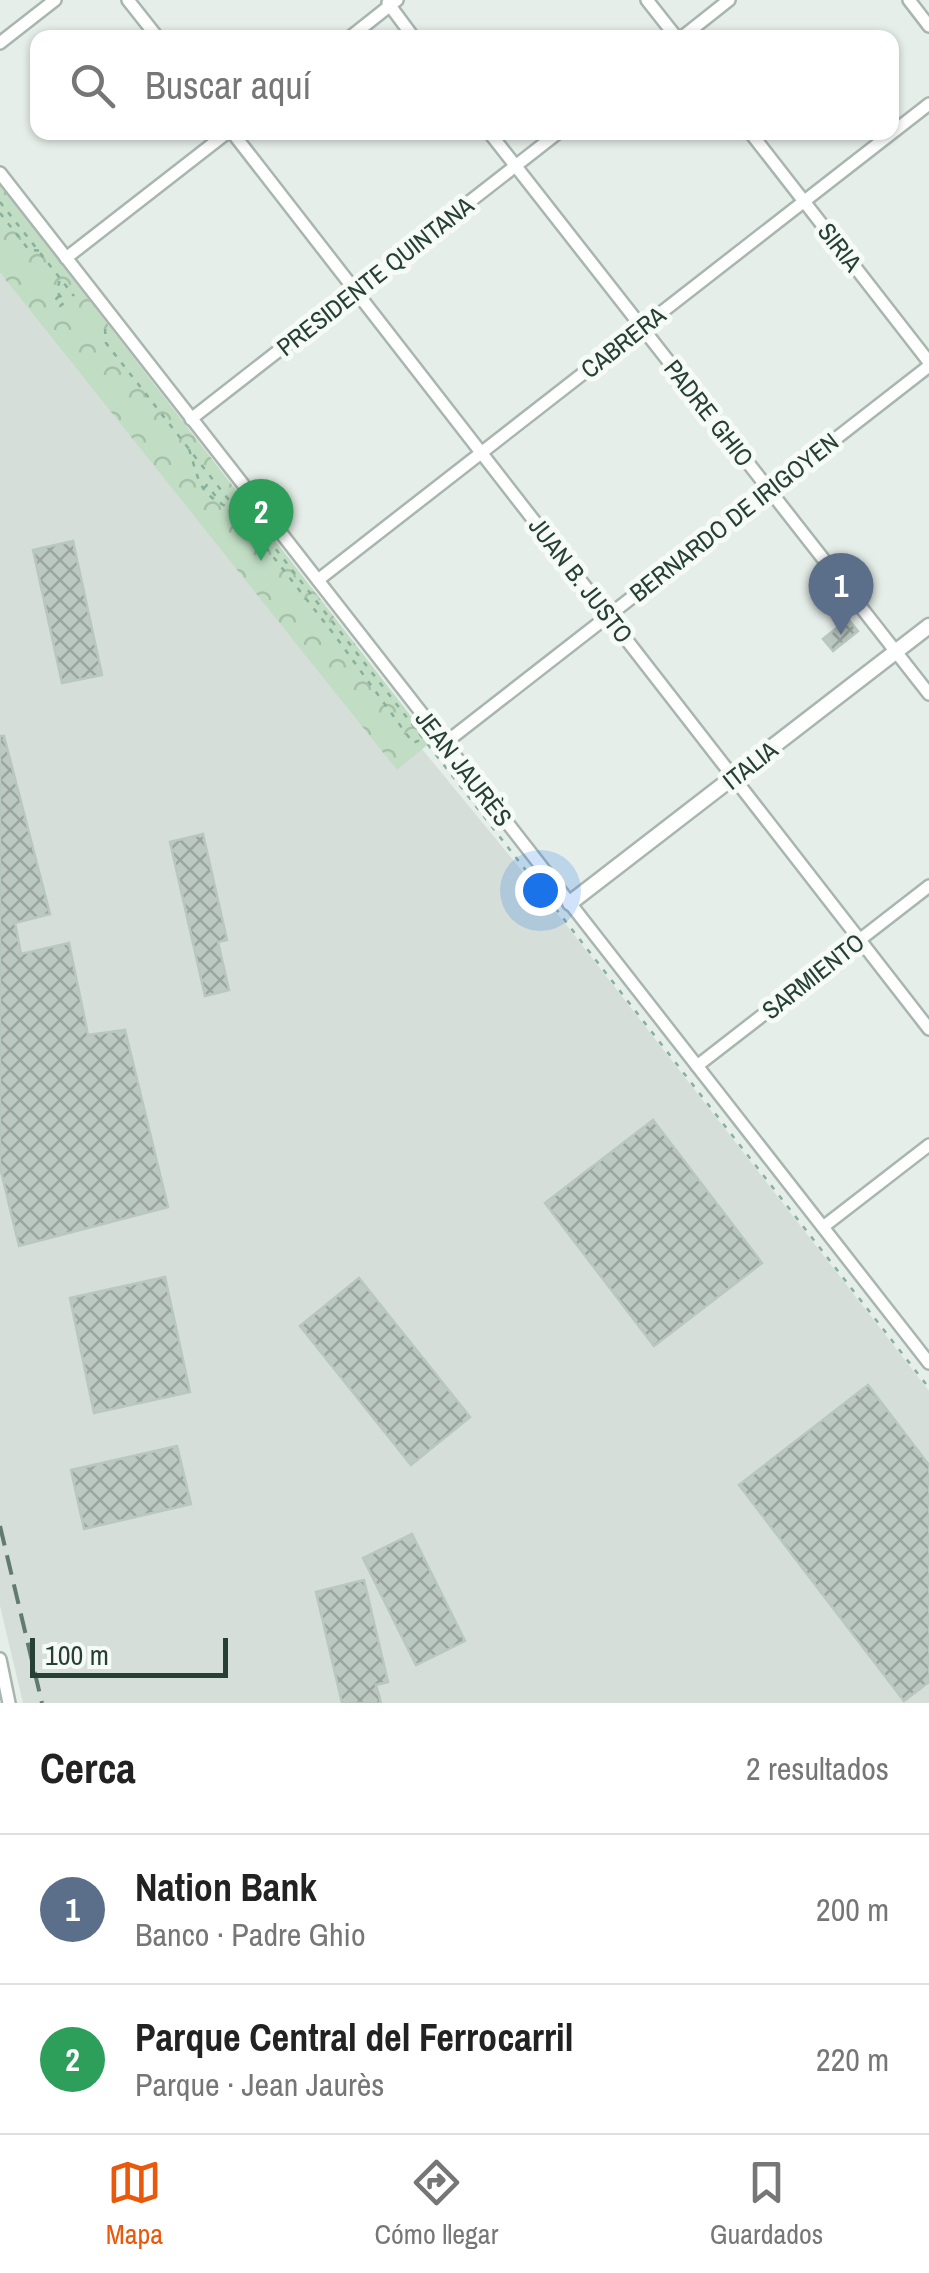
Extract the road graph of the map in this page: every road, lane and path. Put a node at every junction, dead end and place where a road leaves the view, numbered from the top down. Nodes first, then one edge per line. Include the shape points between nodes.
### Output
1 (55, 0) edge
2 (128, 0) edge
3 (647, 0) edge
4 (729, 0) edge
5 (909, 0) edge
6 (391, 2) edge
7 (929, 26) edge
8 (152, 30) edge
9 (358, 30) edge
10 (409, 30) edge
11 (672, 30) edge
12 (690, 30) edge
13 (0, 43) edge
14 (929, 104) edge
15 (899, 128) edge
16 (220, 140) edge
17 (236, 140) edge
18 (495, 140) edge
19 (549, 140) edge
20 (756, 140) edge
21 (883, 140) edge
22 (516, 166) junction
23 (0, 173) edge
24 (0, 192) edge
25 (0, 202) edge
26 (804, 202) junction
27 (0, 213) edge
28 (38, 251) junction
29 (46, 251) junction
30 (66, 258) junction
31 (62, 272) junction
32 (60, 279) junction
33 (355, 291) junction
34 (60, 296) dead end
35 (74, 296) dead end
36 (84, 301) dead end
37 (642, 328) junction
38 (116, 342) dead end
39 (929, 363) edge
40 (187, 424) junction
41 (189, 447) junction
42 (482, 453) junction
43 (230, 489) dead end
44 (769, 490) junction
45 (240, 513) junction
46 (253, 519) junction
47 (318, 580) junction
48 (608, 616) junction
49 (929, 626) edge
50 (896, 652) junction
51 (929, 694) edge
52 (441, 738) junction
53 (423, 739) junction
54 (734, 777) junction
55 (929, 886) edge
56 (570, 903) junction
57 (860, 939) junction
58 (929, 1028) edge
59 (697, 1066) junction
60 (929, 1145) edge
61 (823, 1227) junction
62 (929, 1363) edge
63 (929, 1388) edge
64 (0, 1660) edge
65 (9, 1703) edge

1 - 13 street
2 - 8 street
3 - 11 street
4 - 12 street
5 - 7 street
6 - 9 street
6 - 10 street
14 - 15 street, CABRERA
16 - 30 street
17 - 33 street, JUAN B. JUSTO
18 - 22 street, PADRE GHIO
19 - 22 street, PRESIDENTE QUINTANA
20 - 26 street, SIRIA
21 - 26 street, CABRERA
22 - 33 street, PRESIDENTE QUINTANA
22 - 37 street, PADRE GHIO
23 - 30 street, JEAN JAURÈS
24 - 29 path
25 - 28 path
26 - 37 street, CABRERA
26 - 39 street, SIRIA
27 - 28 path via 29,250
28 - 29 path
28 - 32 path
29 - 31 path
30 - 40 street, JEAN JAURÈS
31 - 32 path
31 - 36 path
32 - 34 path
32 - 35 path
33 - 40 street, PRESIDENTE QUINTANA
33 - 42 street, JUAN B. JUSTO
37 - 42 street, CABRERA
37 - 44 street, PADRE GHIO
38 - 41 path via 105,328 106,343
39 - 44 street, BERNARDO DE IRIGOYEN
40 - 41 path
40 - 47 street, JEAN JAURÈS
41 - 45 path
41 - 45 path via 208,498
42 - 47 street, CABRERA
42 - 48 street, JUAN B. JUSTO
43 - 46 path
44 - 48 street, BERNARDO DE IRIGOYEN
44 - 50 street, PADRE GHIO
45 - 46 path
45 - 53 path via 413,742
46 - 53 path
47 - 52 street, JEAN JAURÈS
48 - 52 street, BERNARDO DE IRIGOYEN
48 - 54 street, JUAN B. JUSTO
49 - 50 street, ITALIA
50 - 51 street, PADRE GHIO
50 - 54 street, ITALIA
52 - 53 path
52 - 56 street, JEAN JAURÈS
53 - 63 path
54 - 56 street, ITALIA
54 - 57 street, JUAN B. JUSTO
55 - 57 street, SARMIENTO
56 - 59 street, JEAN JAURÈS
57 - 58 street, JUAN B. JUSTO
57 - 59 street, SARMIENTO
59 - 61 street, JEAN JAURÈS
60 - 61 street
61 - 62 street, JEAN JAURÈS
64 - 65 street

